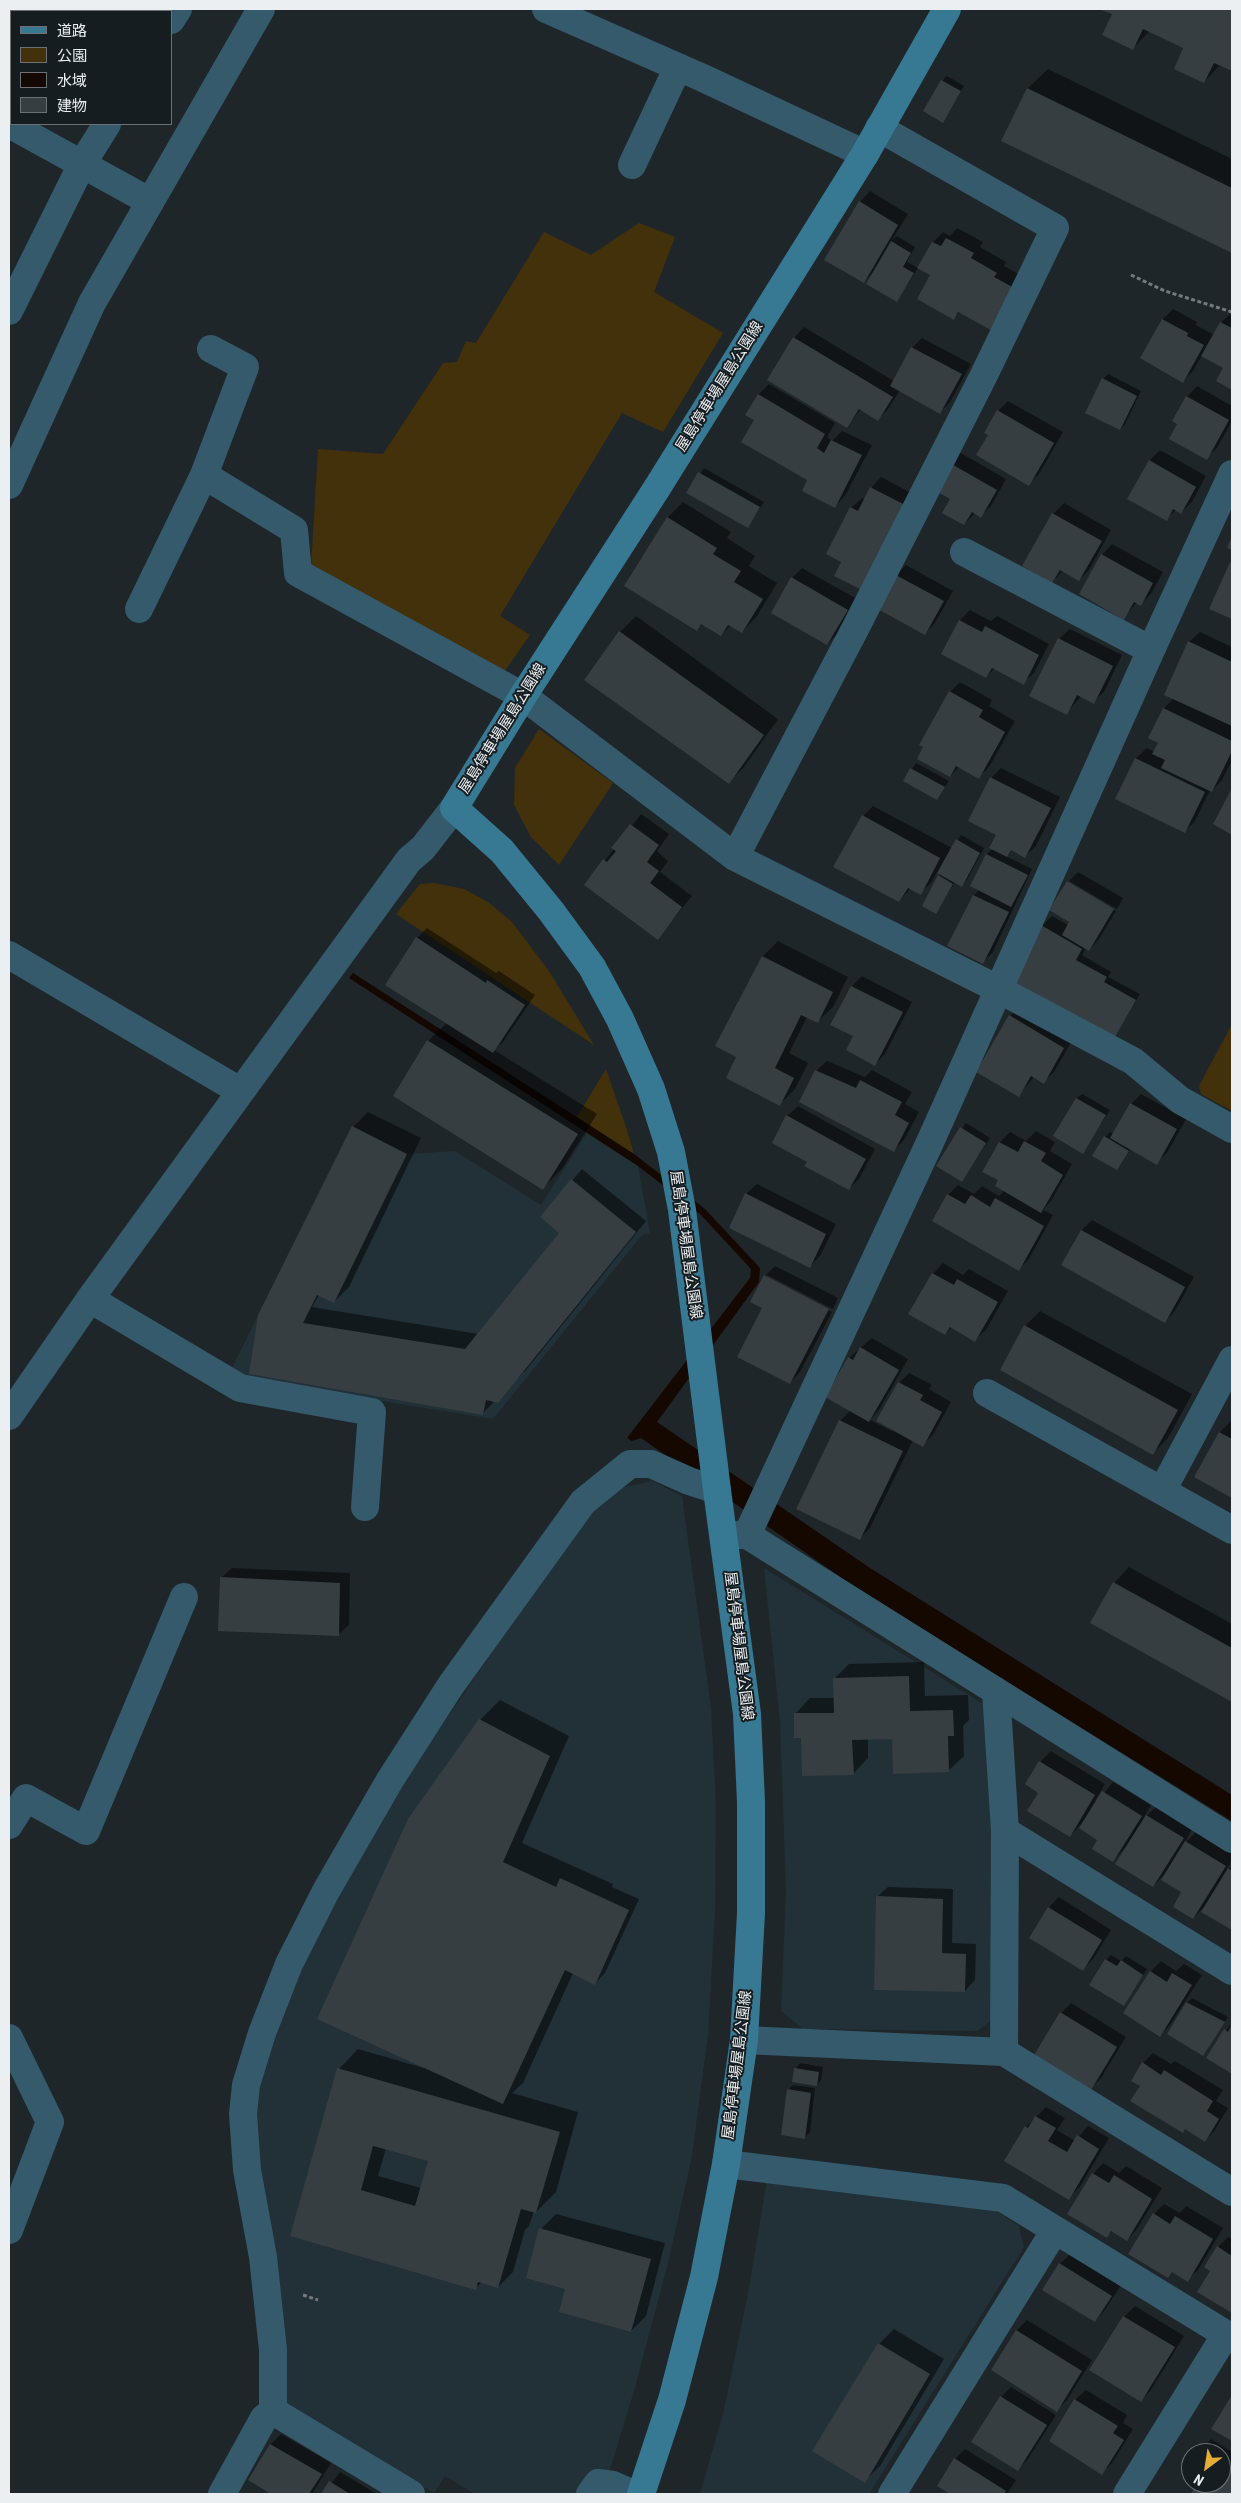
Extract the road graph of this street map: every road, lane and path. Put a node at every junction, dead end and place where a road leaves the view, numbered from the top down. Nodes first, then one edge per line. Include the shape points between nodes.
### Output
1 (261, 9) edge
2 (546, 9) edge
3 (947, 9) edge
4 (678, 67) junction
5 (11, 125) edge
6 (106, 125) edge
7 (879, 128) junction
8 (865, 154) junction
9 (82, 164) junction
10 (632, 165) dead end
11 (149, 201) junction
12 (1131, 275) dead end
13 (9, 311) edge
14 (1232, 312) edge
15 (211, 349) dead end
16 (1232, 474) edge
17 (204, 475) junction
18 (9, 485) edge
19 (964, 552) dead end
20 (139, 609) dead end
21 (1151, 650) junction
22 (523, 696) junction
23 (454, 808) junction
24 (735, 857) junction
25 (9, 955) edge
26 (998, 989) junction
27 (240, 1091) junction
28 (1232, 1129) edge
29 (90, 1299) junction
30 (1232, 1360) edge
31 (987, 1393) dead end
32 (12, 1405) edge
33 (716, 1490) junction
34 (1162, 1491) junction
35 (364, 1508) dead end
36 (1232, 1530) edge
37 (736, 1535) junction
38 (184, 1597) dead end
39 (996, 1691) junction
40 (9, 1825) edge
41 (1005, 1831) junction
42 (1232, 1839) edge
43 (1232, 1971) edge
44 (9, 2038) edge
45 (744, 2040) junction
46 (1004, 2052) junction
47 (726, 2164) junction
48 (1232, 2192) edge
49 (9, 2230) edge
50 (1055, 2230) junction
51 (1229, 2336) edge
52 (273, 2411) junction
53 (222, 2494) edge
54 (411, 2494) edge
55 (590, 2494) edge
56 (634, 2494) edge
57 (641, 2494) edge
58 (892, 2494) edge
59 (1127, 2494) edge

1 - 11 street
2 - 4 street
3 - 7 main road, 屋島停車場屋島公園線
4 - 8 street
4 - 10 street
5 - 9 street
6 - 9 street
7 - 8 main road, 屋島停車場屋島公園線
7 - 24 street via 1054,228 983,377
8 - 22 main road, 屋島停車場屋島公園線
9 - 11 street
9 - 13 street
11 - 18 street via 92,303
12 - 14 path via 1165,291
15 - 17 street via 245,367
16 - 21 street
17 - 20 street
17 - 22 street via 294,530 298,573
19 - 21 street
21 - 26 street
22 - 23 main road, 屋島停車場屋島公園線
22 - 24 street
23 - 27 street via 423,848 409,860
23 - 33 main road, 屋島停車場屋島公園線 via 502,851 592,967 620,1019 651,1090 671,1152 682,1210
24 - 26 street
25 - 27 street
26 - 28 street via 1133,1061 1180,1100
26 - 37 street via 931,1140
27 - 29 street
29 - 32 street
29 - 35 street via 240,1388 372,1412
30 - 34 street
31 - 34 street
33 - 37 main road, 屋島停車場屋島公園線
33 - 52 street via 651,1464 630,1464 583,1502 457,1678 390,1780 326,1891 289,1964 262,2033 249,2077 244,2114 247,2170 264,2257 273,2350
34 - 36 street
37 - 39 street
37 - 45 main road, 屋島停車場屋島公園線 via 749,1745 751,1913
38 - 40 street via 86,1831 26,1798
39 - 41 street
39 - 42 street
41 - 43 street
41 - 46 street
44 - 49 street via 50,2122
45 - 46 street
45 - 47 main road, 屋島停車場屋島公園線
46 - 48 street
47 - 50 street via 1002,2198
47 - 57 main road, 屋島停車場屋島公園線 via 702,2286 672,2400
50 - 51 street
50 - 58 street
51 - 59 street
52 - 53 street via 264,2418
52 - 54 street
55 - 56 street via 598,2483

